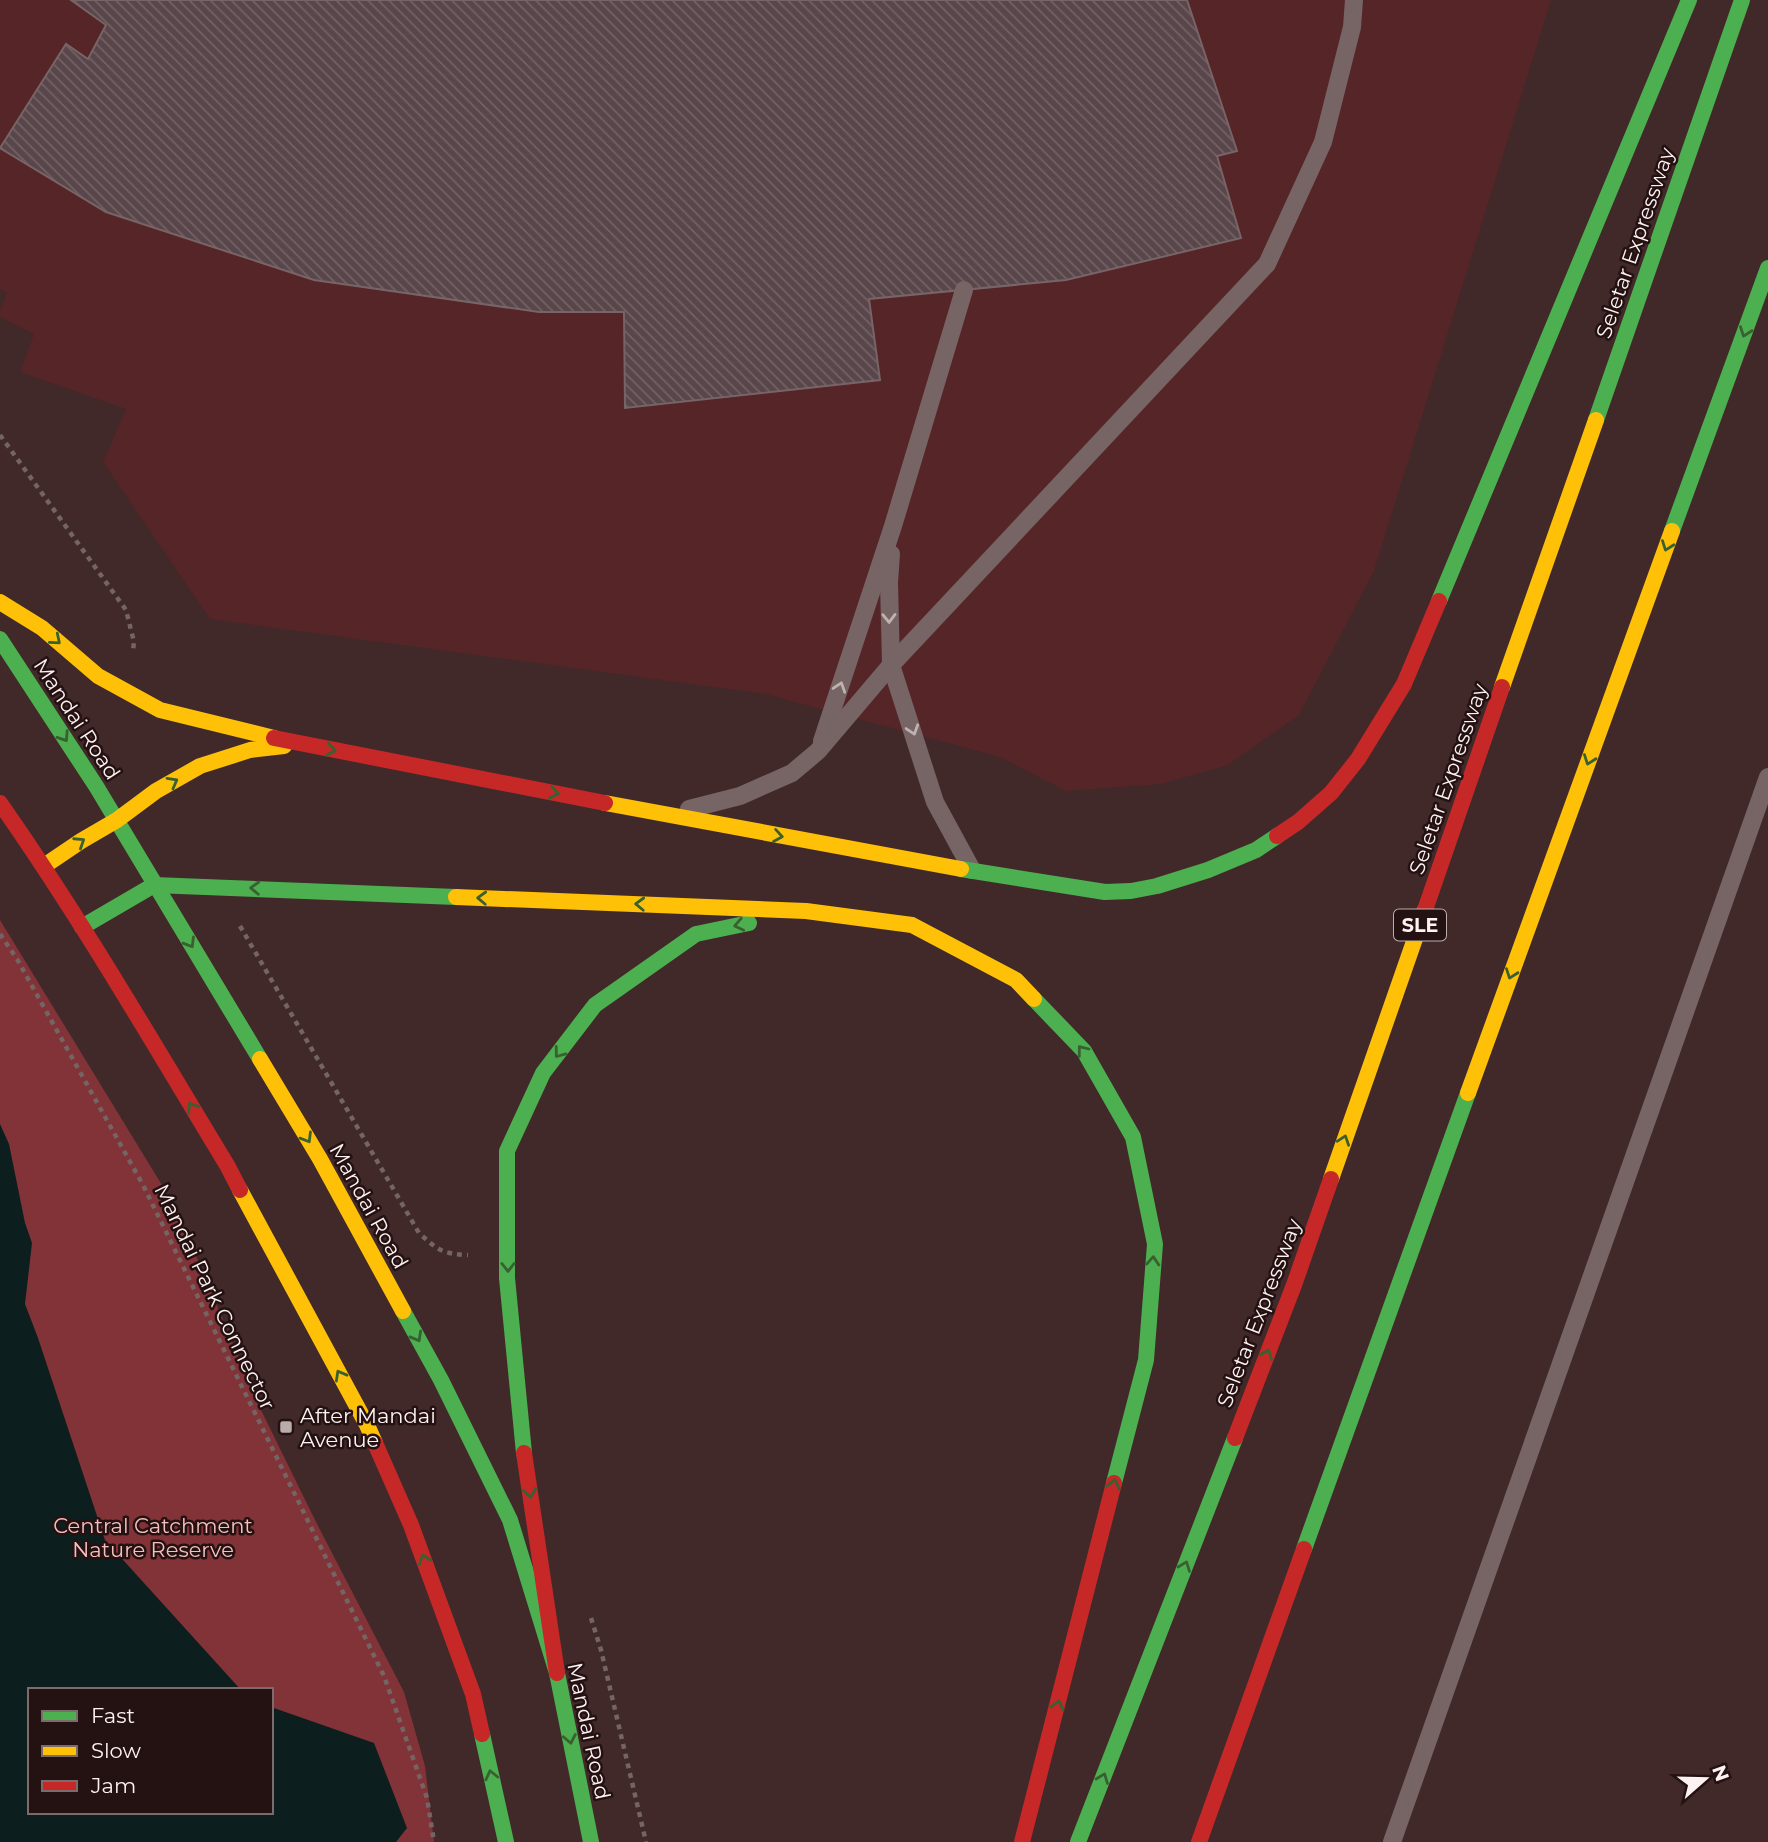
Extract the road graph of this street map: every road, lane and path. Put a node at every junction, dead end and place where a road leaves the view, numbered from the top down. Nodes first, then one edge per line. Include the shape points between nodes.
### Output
1 (1354, 0) edge
2 (1689, 0) edge
3 (1742, 0) edge
4 (1768, 268) edge
5 (964, 290) dead end
6 (0, 435) edge
7 (893, 526) junction
8 (0, 602) edge
9 (0, 639) edge
10 (132, 655) dead end
11 (891, 665) junction
12 (299, 744) junction
13 (818, 751) junction
14 (1768, 777) edge
15 (0, 803) edge
16 (665, 815) junction
17 (117, 820) junction
18 (44, 866) junction
19 (973, 871) junction
20 (154, 885) junction
21 (806, 911) junction
22 (82, 927) junction
23 (0, 934) edge
24 (557, 1673) junction
25 (434, 1842) edge
26 (506, 1842) edge
27 (591, 1842) edge
28 (1023, 1842) edge
29 (1078, 1842) edge
30 (1199, 1842) edge
31 (1392, 1842) edge

1 - 11 lane via 1352,27 1323,142 1267,264
2 - 19 main road via 1404,684 1358,759 1331,793 1255,850 1157,886 1105,892
29 -> 3 main road, Seletar Expressway / SLE via 1294,1285
4 -> 30 main road
5 - 7 lane
6 - 10 path via 126,610 134,642
7 -> 11 lane
13 -> 7 lane
8 -> 12 main road via 42,628 98,676 160,710
9 -> 17 main road, Mandai Road
11 - 13 lane
11 -> 19 lane via 935,802
12 -> 16 main road
17 -> 12 main road via 200,766 250,750
13 - 16 lane via 792,774 740,796
14 - 31 lane
15 - 18 main road
16 -> 19 main road
18 -> 17 main road
17 - 20 main road, Mandai Road
18 - 22 main road
21 -> 20 main road
20 - 22 main road
20 -> 24 main road, Mandai Road via 320,1159 441,1380 510,1520
21 -> 24 main road via 696,934 595,1005 543,1073 507,1152 507,1278 523,1446
28 -> 21 main road via 1146,1360 1154,1244 1133,1137 1084,1051 1016,980 912,925
26 -> 22 main road via 473,1694 411,1525 367,1425 227,1165
23 - 25 path, Mandai Park Connector via 143,1185 384,1676 427,1798
24 -> 27 main road, Mandai Road

